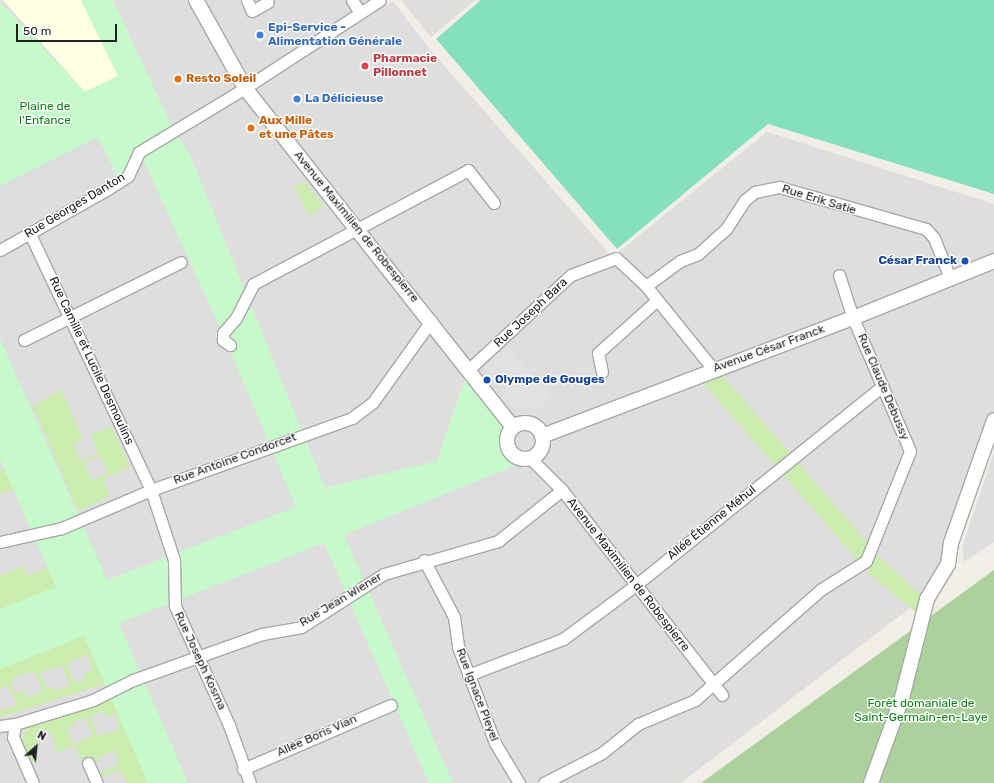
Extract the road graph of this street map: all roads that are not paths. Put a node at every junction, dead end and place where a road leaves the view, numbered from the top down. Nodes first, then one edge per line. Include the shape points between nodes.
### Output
1 (196, 0) edge
2 (247, 0) edge
3 (352, 0) edge
4 (380, 0) edge
5 (268, 2) dead end
6 (360, 13) junction
7 (245, 88) junction
8 (494, 203) dead end
9 (357, 229) junction
10 (30, 234) junction
11 (0, 250) edge
12 (994, 261) edge
13 (182, 262) dead end
14 (839, 274) dead end
15 (950, 278) junction
16 (646, 286) junction
17 (657, 300) junction
18 (70, 315) junction
19 (853, 318) junction
20 (431, 320) junction
21 (24, 340) dead end
22 (230, 345) dead end
23 (468, 370) junction
24 (714, 370) junction
25 (602, 372) dead end
26 (882, 386) junction
27 (994, 420) edge
28 (513, 427) junction
29 (542, 436) junction
30 (531, 459) junction
31 (151, 490) junction
32 (562, 490) junction
33 (0, 542) edge
34 (424, 560) junction
35 (637, 584) junction
36 (198, 656) junction
37 (468, 675) junction
38 (714, 685) junction
39 (722, 695) dead end
40 (392, 704) dead end
41 (15, 724) junction
42 (0, 726) edge
43 (88, 762) dead end
44 (243, 769) junction
45 (33, 783) edge
46 (97, 783) edge
47 (250, 783) edge
48 (519, 783) edge
49 (544, 783) edge
50 (871, 783) edge

1 - 7 street, Avenue Maximilien de Robespierre
2 - 5 street via 252,11
3 - 6 street
4 - 6 street
6 - 7 street
7 - 9 street, Avenue Maximilien de Robespierre
7 - 10 street, Rue Georges Danton via 139,152 128,176
8 - 9 street via 468,170
9 - 20 street, Avenue Maximilien de Robespierre
9 - 22 street via 253,284 236,318 223,333 223,340
10 - 11 street, Rue Georges Danton
10 - 18 street, Rue Camille et Lucile Desmoulins
12 - 15 street, Avenue César Franck
13 - 18 street
14 - 19 street, Rue Claude Debussy
15 - 16 street, Rue Erik Satie via 934,238 926,229 779,187 756,192 745,200 726,229 698,254 680,261
15 - 19 street, Avenue César Franck
16 - 17 street, Rue Joseph Bara
16 - 23 street, Rue Joseph Bara via 616,258 571,275
17 - 24 street, Rue Joseph Bara
17 - 25 street via 598,353
18 - 21 street
18 - 31 street, Rue Camille et Lucile Desmoulins
19 - 24 street, Avenue César Franck
19 - 26 street, Rue Claude Debussy
20 - 23 street, Avenue Maximilien de Robespierre
20 - 31 street, Rue Antoine Condorcet via 373,402 352,418
23 - 28 street, Avenue Maximilien de Robespierre
24 - 29 street, Avenue César Franck
26 - 35 street, Allée Étienne Méhul
26 - 38 street, Rue Claude Debussy via 910,450 866,561 820,590 764,636
27 - 50 street via 951,543 948,564 927,599 913,660 889,739
28 - 29 street via 530,424
28 - 30 street via 507,436 508,449 516,457
29 - 30 street via 543,447
30 - 32 street, Avenue Maximilien de Robespierre
31 - 33 street, Rue Antoine Condorcet via 62,528
31 - 36 street, Rue Joseph Kosma via 174,560 175,606
32 - 34 street, Rue Jean Wiener via 498,540
32 - 35 street, Avenue Maximilien de Robespierre
34 - 36 street, Rue Jean Wiener via 384,574 301,627 262,634
34 - 37 street, Rue Ignace Pleyel via 454,617 458,647
35 - 37 street, Allée Étienne Méhul via 563,639
35 - 38 street, Avenue Maximilien de Robespierre
36 - 41 street, Rue Jean Wiener via 133,680 93,700
36 - 44 street, Rue Joseph Kosma via 230,725
37 - 48 street, Rue Ignace Pleyel via 495,743
38 - 39 street, Avenue Maximilien de Robespierre
38 - 49 street, Rue Claude Debussy via 695,700 638,724 602,753
40 - 44 street, Allée Boris Vian
41 - 42 street, Rue Jean Wiener
41 - 45 street via 13,737
43 - 46 street
44 - 47 street, Rue Joseph Kosma

